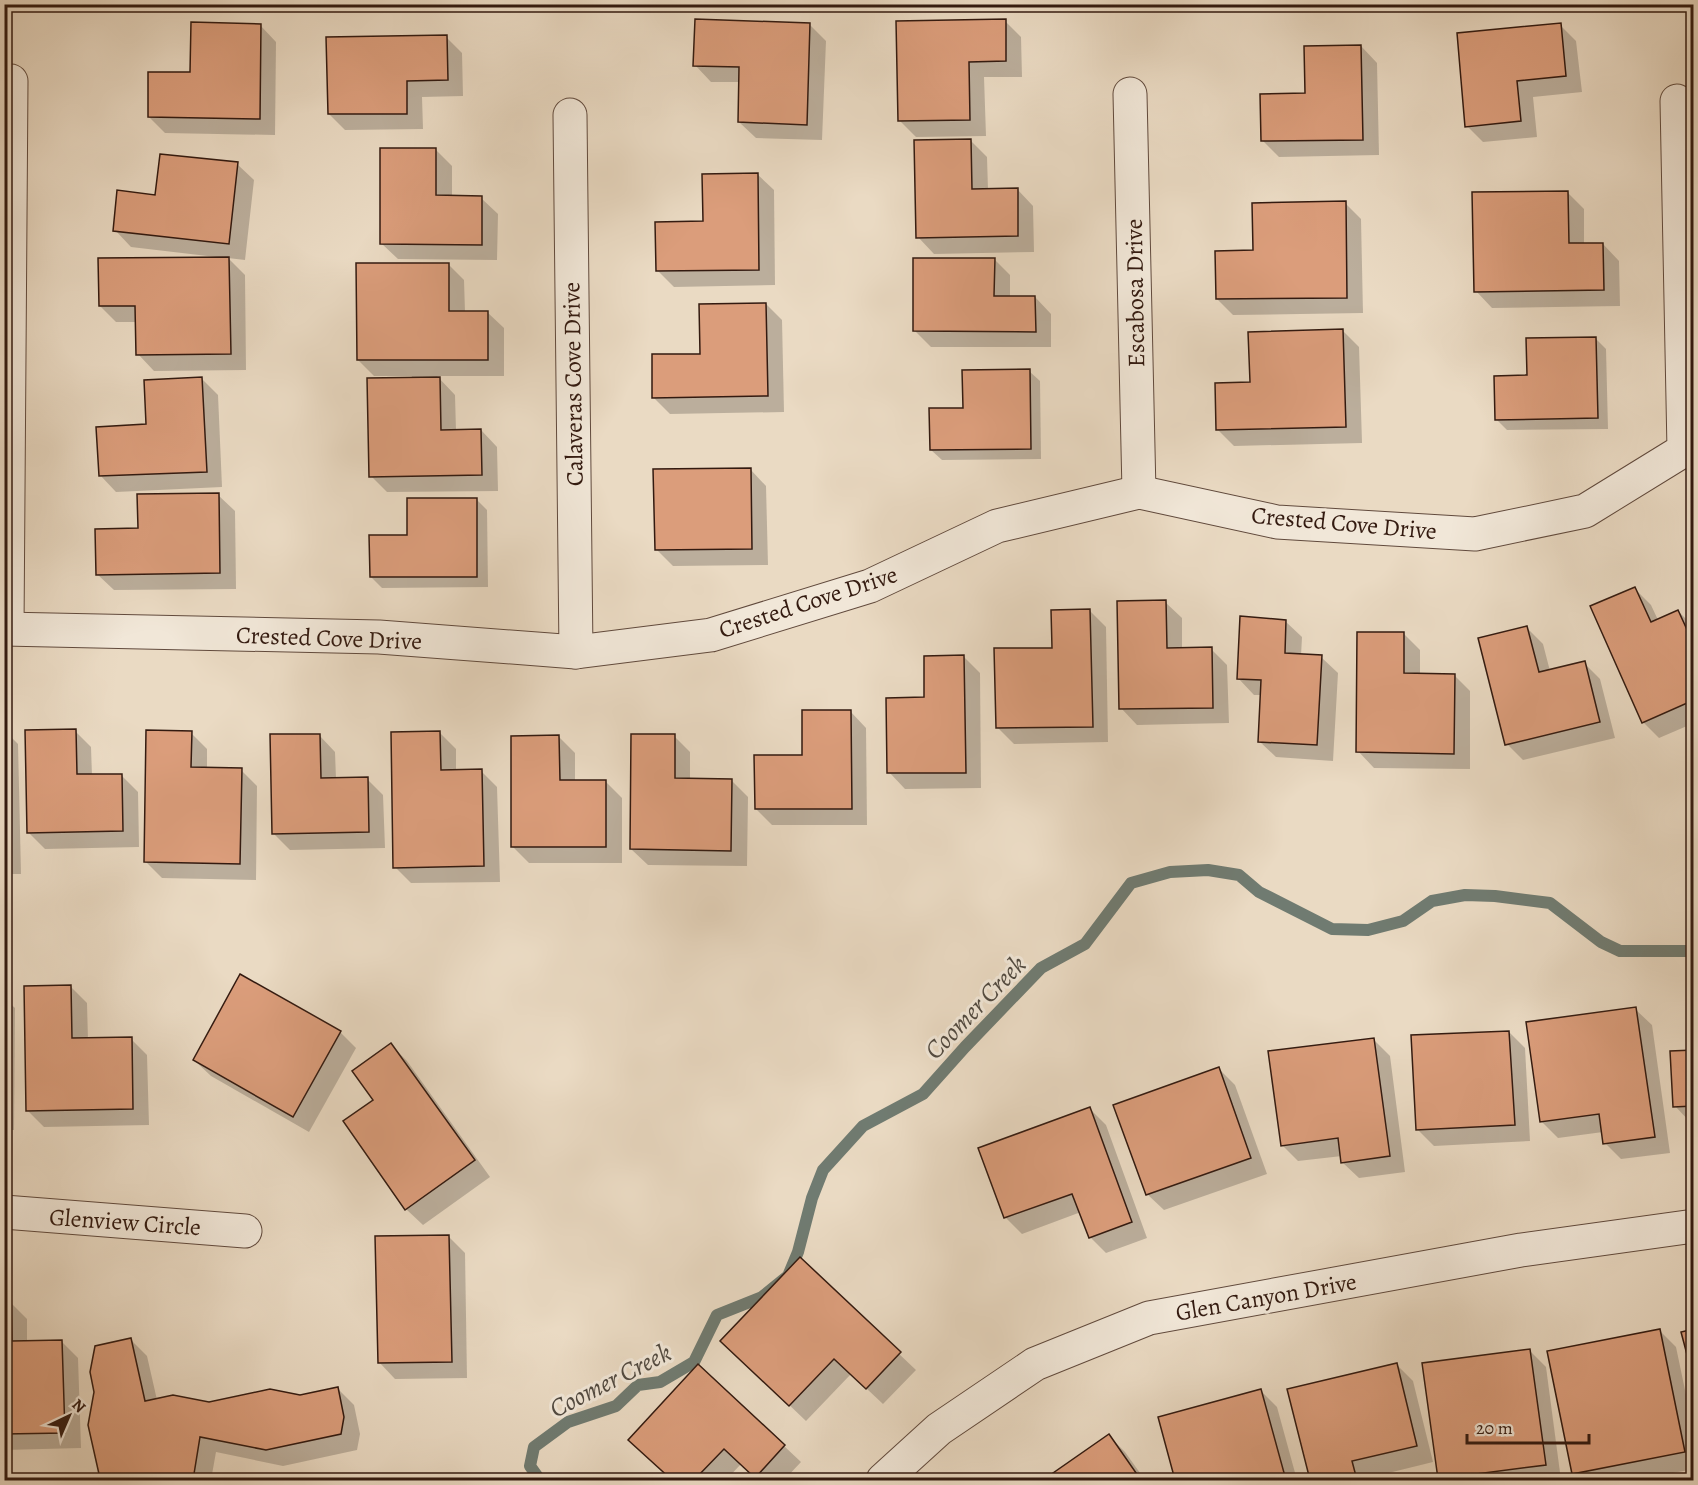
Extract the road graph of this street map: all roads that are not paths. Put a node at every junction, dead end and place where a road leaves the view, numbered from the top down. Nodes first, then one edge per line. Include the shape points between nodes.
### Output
1 (11, 81) dead end
2 (1130, 94) dead end
3 (1677, 100) dead end
4 (570, 115) dead end
5 (1139, 492) junction
6 (6, 629) edge
7 (576, 652) junction
8 (4, 1212) edge
9 (1694, 1226) edge
10 (245, 1231) dead end
11 (883, 1480) edge

1 - 6 street
2 - 5 street, Escabosa Drive
3 - 5 street, Crested Cove Drive via 1684,450 1585,511 1475,534 1277,522
4 - 7 street, Calaveras Cove Drive
5 - 7 street, Crested Cove Drive via 997,526 870,586 711,634
6 - 7 street, Crested Cove Drive via 379,637
8 - 10 street, Glenview Circle
9 - 11 street, Glen Canyon Drive via 1521,1250 1149,1318 1035,1364 939,1429

